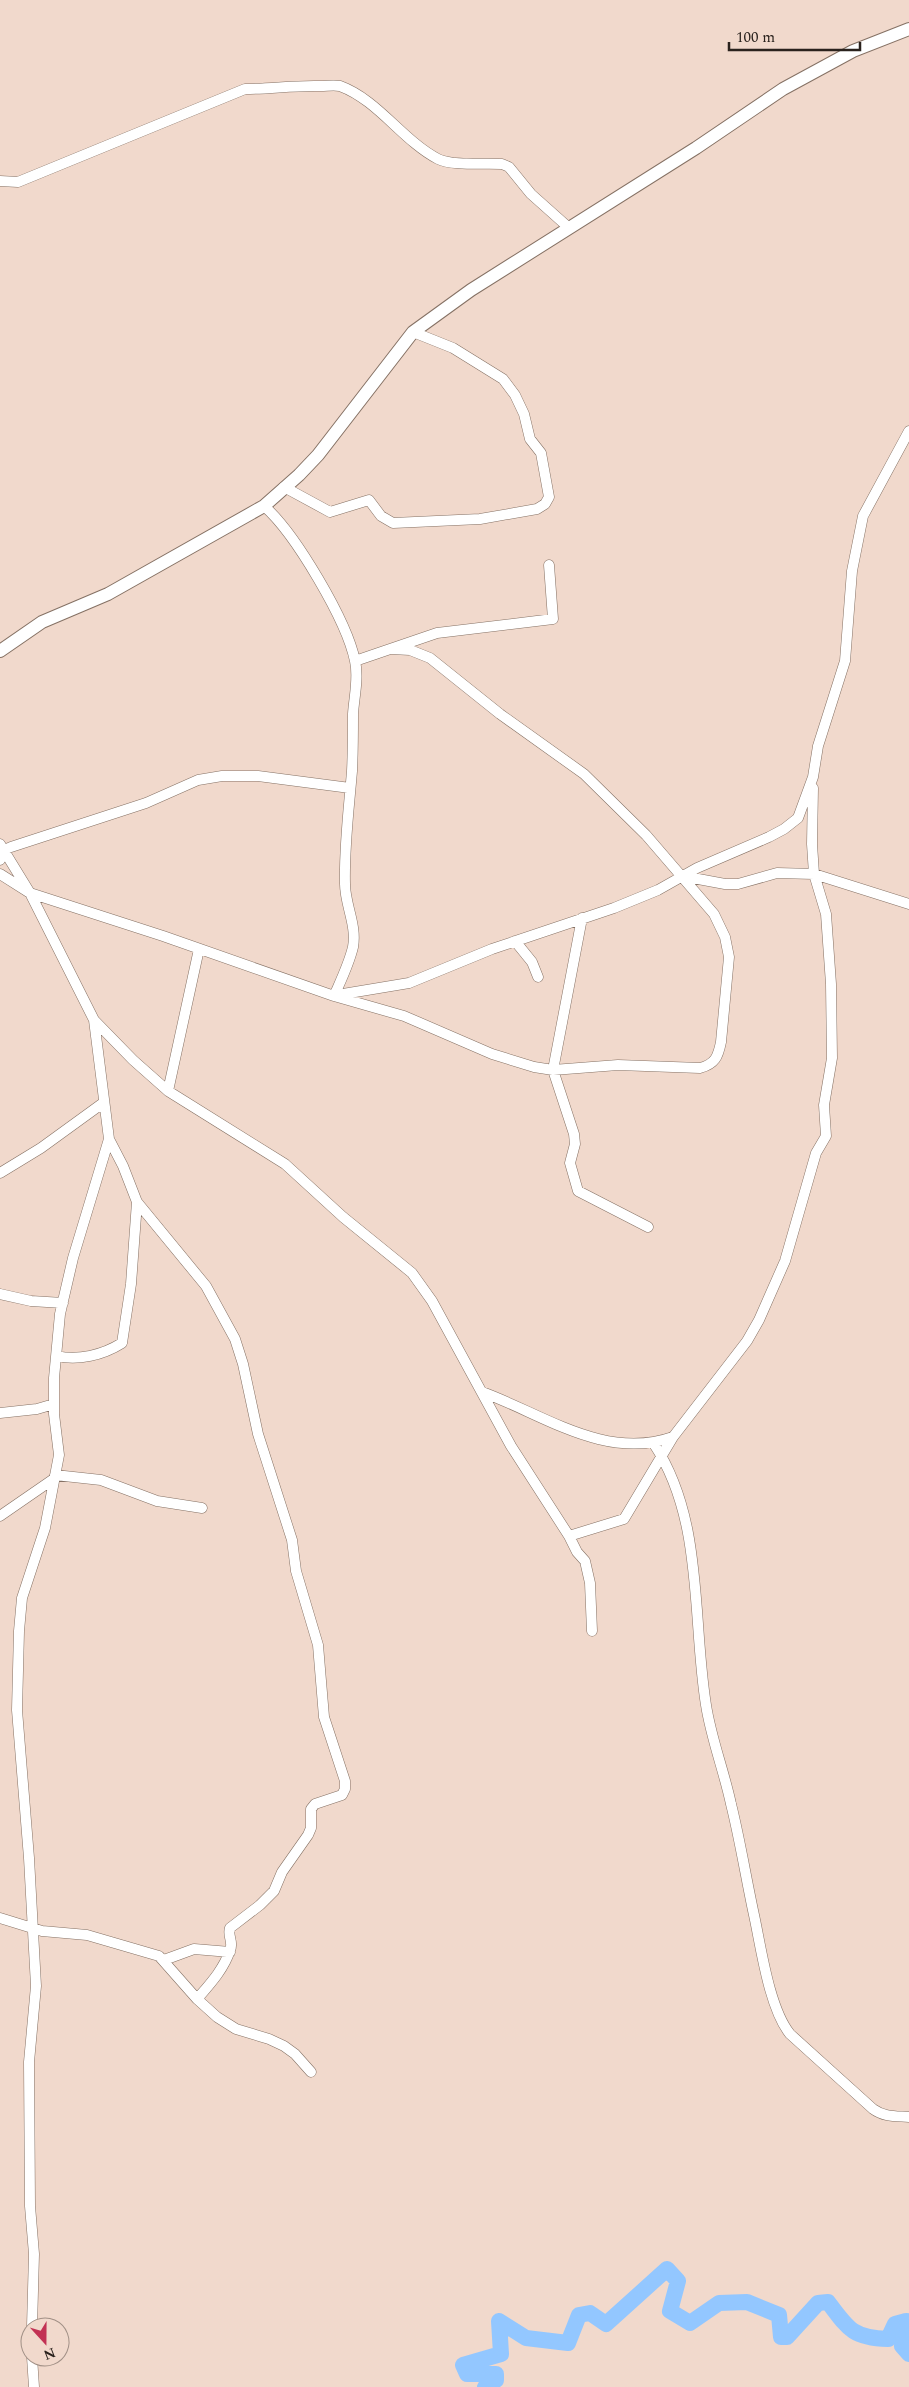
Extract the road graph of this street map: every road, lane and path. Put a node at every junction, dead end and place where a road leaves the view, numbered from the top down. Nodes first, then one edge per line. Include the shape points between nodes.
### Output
1 (909, 29) edge
2 (0, 181) edge
3 (568, 227) junction
4 (413, 332) junction
5 (909, 431) edge
6 (284, 487) junction
7 (264, 506) junction
8 (549, 565) dead end
9 (392, 649) junction
10 (0, 651) edge
11 (355, 661) junction
12 (813, 777) junction
13 (350, 788) junction
14 (2, 847) edge
15 (0, 860) edge
16 (0, 874) edge
17 (814, 874) junction
18 (682, 876) junction
19 (30, 893) junction
20 (909, 904) edge
21 (582, 918) junction
22 (515, 941) junction
23 (199, 949) junction
24 (538, 977) dead end
25 (334, 996) junction
26 (94, 1020) junction
27 (553, 1070) junction
28 (168, 1092) junction
29 (103, 1103) junction
30 (109, 1140) junction
31 (0, 1174) edge
32 (137, 1202) junction
33 (648, 1227) dead end
34 (0, 1294) edge
35 (63, 1304) junction
36 (57, 1356) junction
37 (482, 1392) junction
38 (54, 1404) junction
39 (0, 1413) edge
40 (673, 1437) junction
41 (654, 1444) junction
42 (662, 1456) junction
43 (55, 1476) junction
44 (202, 1508) dead end
45 (0, 1516) edge
46 (569, 1536) junction
47 (592, 1631) dead end
48 (0, 1918) edge
49 (34, 1928) junction
50 (230, 1952) junction
51 (164, 1960) junction
52 (197, 1999) junction
53 (311, 2072) dead end
54 (909, 2117) edge
55 (32, 2317) edge
56 (33, 2367) edge
57 (34, 2387) edge

1 - 3 street via 853,51 783,89 690,152
2 - 3 street via 18,182 245,89 264,90 306,84 339,86 384,116 438,159 509,167 531,194
3 - 4 street
4 - 6 street via 318,455
4 - 6 street via 453,348 502,379 516,395 530,439 541,453 549,496 545,504 537,509 480,519 393,523 381,516 369,500 330,512
5 - 12 street via 863,516 852,571 845,661 818,746
6 - 7 street
7 - 10 street via 108,594 42,622
7 - 11 street via 277,518 323,588
8 - 9 street via 553,619 437,633
9 - 11 street
9 - 18 street via 410,650 430,658 500,714 584,774
11 - 13 street
12 - 17 street
12 - 18 street via 798,818 784,829
13 - 14 street via 258,776 198,780 146,803
13 - 25 street via 345,886 354,925 353,946
14 - 15 street
14 - 19 street
16 - 19 street
17 - 18 street via 777,873 738,884
17 - 20 street
17 - 40 street via 826,914 832,984 832,1058 824,1105 826,1136 816,1153 785,1261 759,1320 747,1341
18 - 21 street via 658,890
18 - 27 street via 714,914 727,943 729,957 718,1056 712,1065 700,1068 618,1065
19 - 23 street
19 - 26 street
21 - 22 street
21 - 27 street
22 - 24 street via 532,962
22 - 25 street via 409,983
23 - 25 street
23 - 28 street
25 - 27 street via 404,1016 492,1054
26 - 28 street
26 - 29 street
27 - 33 street via 574,1134 570,1162 578,1191
28 - 37 street via 286,1164 343,1217 412,1273 432,1301
29 - 30 street
29 - 31 street
30 - 32 street
30 - 35 street via 73,1258
32 - 36 street via 131,1284 122,1343 73,1360
32 - 50 street via 206,1286 235,1339 258,1434 292,1540 296,1571 318,1645 324,1718 346,1789 342,1795 315,1804 311,1809 308,1835 282,1872 274,1891 230,1928
34 - 35 street
35 - 36 street
36 - 38 street
37 - 41 street via 596,1440
37 - 46 street via 511,1446
38 - 39 street
38 - 43 street via 60,1450
40 - 41 street
40 - 42 street
41 - 42 street
42 - 46 street via 624,1519
42 - 54 street via 688,1527 706,1708 731,1804 761,1956 782,2021 790,2034 873,2109 889,2116
43 - 44 street via 101,1480 157,1501
43 - 45 street
43 - 49 street via 39,1550 21,1604 16,1668
46 - 47 street via 588,1570
48 - 49 street
49 - 51 street via 49,1933 87,1935
49 - 55 street via 36,1997 29,2062 30,2206 34,2254
50 - 51 street via 194,1949
50 - 52 street
51 - 52 street
52 - 53 street via 228,2025 284,2046
56 - 57 street

